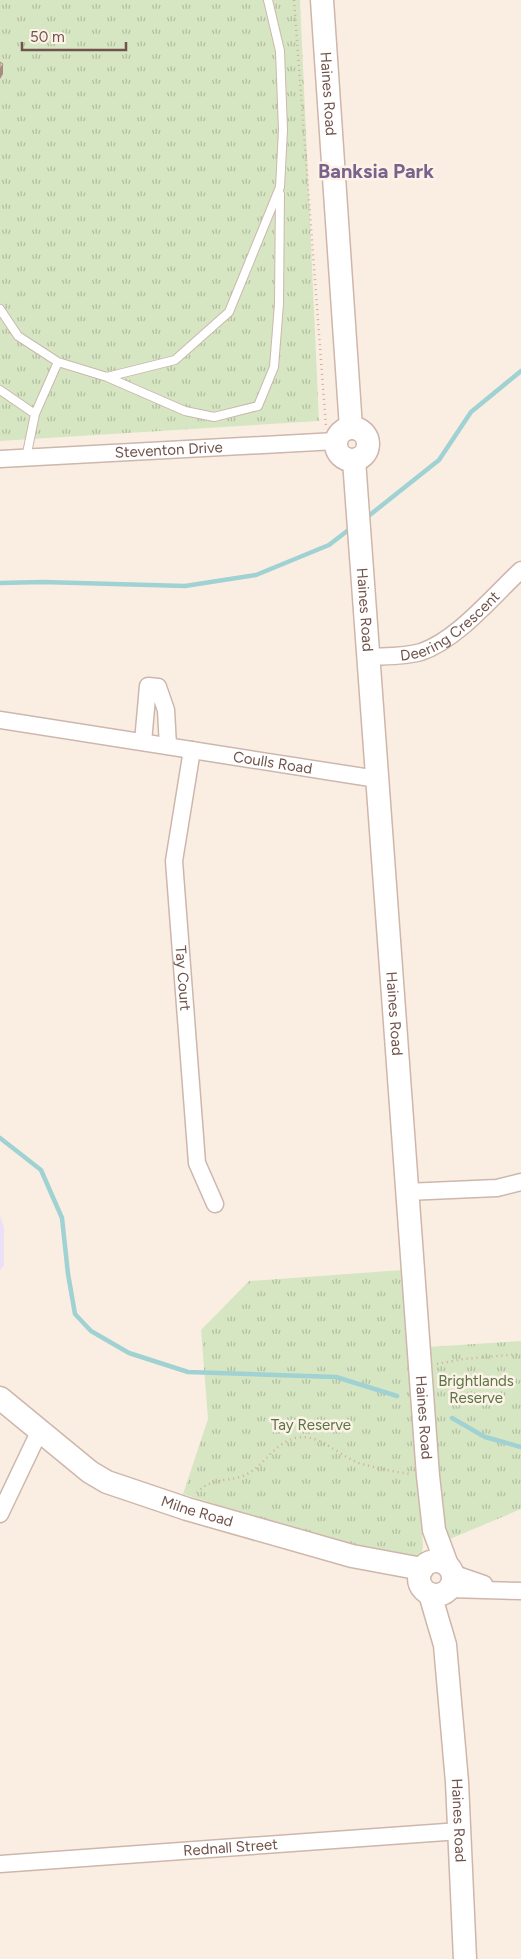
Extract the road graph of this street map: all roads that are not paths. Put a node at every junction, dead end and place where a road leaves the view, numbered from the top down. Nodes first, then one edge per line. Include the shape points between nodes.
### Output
1 (268, 0) edge
2 (322, 0) edge
3 (280, 187) junction
4 (0, 309) edge
5 (58, 362) junction
6 (107, 377) junction
7 (0, 390) edge
8 (35, 414) junction
9 (338, 437) junction
10 (26, 458) junction
11 (0, 459) edge
12 (521, 570) edge
13 (368, 657) junction
14 (0, 720) edge
15 (144, 742) junction
16 (168, 746) junction
17 (192, 750) junction
18 (377, 780) junction
19 (521, 1182) edge
20 (406, 1192) junction
21 (215, 1204) dead end
22 (0, 1398) edge
23 (40, 1430) junction
24 (0, 1514) edge
25 (437, 1579) junction
26 (521, 1590) edge
27 (460, 1831) junction
28 (0, 1864) edge
29 (466, 1959) edge

1 - 3 lane via 280,51 283,130
2 - 9 main road, Haines Road
3 - 6 lane via 229,312 175,360
3 - 6 lane via 279,304 274,367 258,406 214,417 184,411
4 - 5 lane via 18,336
5 - 6 lane
5 - 8 lane
7 - 8 lane
8 - 10 lane
9 - 10 street, Steventon Drive
9 - 13 main road, Haines Road via 362,431 368,440 364,455 354,460
10 - 11 street, Steventon Drive
12 - 13 street, Deering Crescent via 435,647 411,654
13 - 18 main road, Haines Road
14 - 15 street, Coulls Road
15 - 16 street, Coulls Road
15 - 16 street via 148,686 158,686 166,710
16 - 17 street, Coulls Road
17 - 18 street, Coulls Road
17 - 21 street, Tay Court via 174,861 197,1163
18 - 20 main road, Haines Road
19 - 20 street via 497,1188
20 - 25 main road, Haines Road
22 - 23 main road, Milne Road
23 - 24 street
23 - 25 main road, Milne Road via 106,1482
25 - 26 street
25 - 27 main road, Haines Road
27 - 28 street, Rednall Street
27 - 29 main road, Haines Road

